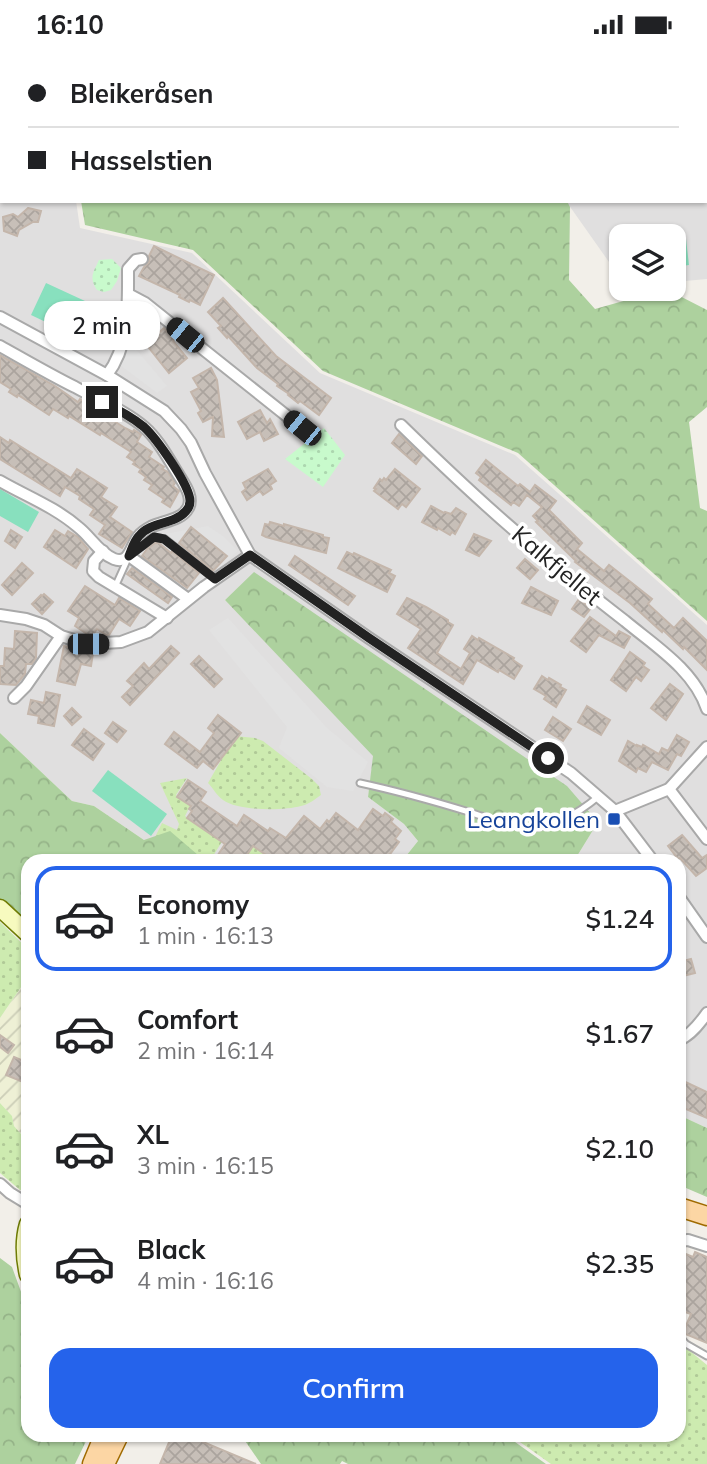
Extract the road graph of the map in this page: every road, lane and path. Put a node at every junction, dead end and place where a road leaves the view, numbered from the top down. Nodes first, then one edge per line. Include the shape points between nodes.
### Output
1 (142, 259) dead end
2 (128, 294) junction
3 (0, 317) edge
4 (0, 346) edge
5 (107, 375) junction
6 (401, 425) dead end
7 (302, 428) dead end
8 (0, 481) edge
9 (103, 551) junction
10 (250, 555) junction
11 (129, 556) junction
12 (215, 579) junction
13 (115, 587) junction
14 (188, 599) junction
15 (0, 615) edge
16 (167, 618) junction
17 (61, 636) junction
18 (14, 698) dead end
19 (707, 709) edge
20 (707, 747) edge
21 (360, 783) dead end
22 (669, 789) junction
23 (599, 796) junction
24 (615, 811) junction
25 (707, 839) edge
26 (648, 854) edge
27 (686, 907) edge
28 (0, 908) edge
29 (21, 928) edge
30 (707, 937) edge
31 (707, 1013) edge
32 (686, 1036) edge
33 (0, 1184) edge
34 (21, 1200) edge
35 (686, 1209) edge
36 (707, 1216) edge
37 (686, 1240) edge
38 (707, 1246) edge
39 (686, 1342) edge
40 (707, 1356) edge
41 (101, 1442) edge
42 (116, 1442) edge
43 (92, 1464) edge
44 (105, 1464) edge

1 - 2 street via 128,269
2 - 5 street via 124,343
2 - 7 street via 152,308
3 - 5 street
4 - 11 street via 146,428 186,486 189,507 168,522 147,529
5 - 10 street via 164,411 181,429
6 - 19 street, Kalkfjellet via 533,547 667,656 691,679
8 - 9 street via 46,504
9 - 11 street via 114,559
9 - 13 street via 94,561 93,571
10 - 12 street
10 - 23 street
11 - 12 lane via 154,537 164,539
11 - 13 lane
11 - 14 street
12 - 14 street
13 - 16 street
14 - 16 street
15 - 17 street via 44,625
16 - 17 street via 148,632 121,642 88,644
17 - 18 street
20 - 22 street
21 - 23 lane via 522,828 564,819
22 - 24 street
22 - 25 street
23 - 24 street
24 - 26 street
27 - 30 street
28 - 29 main road
31 - 32 street
33 - 34 street
35 - 36 main road
37 - 38 street
39 - 40 lane
41 - 43 main road
42 - 44 main road

